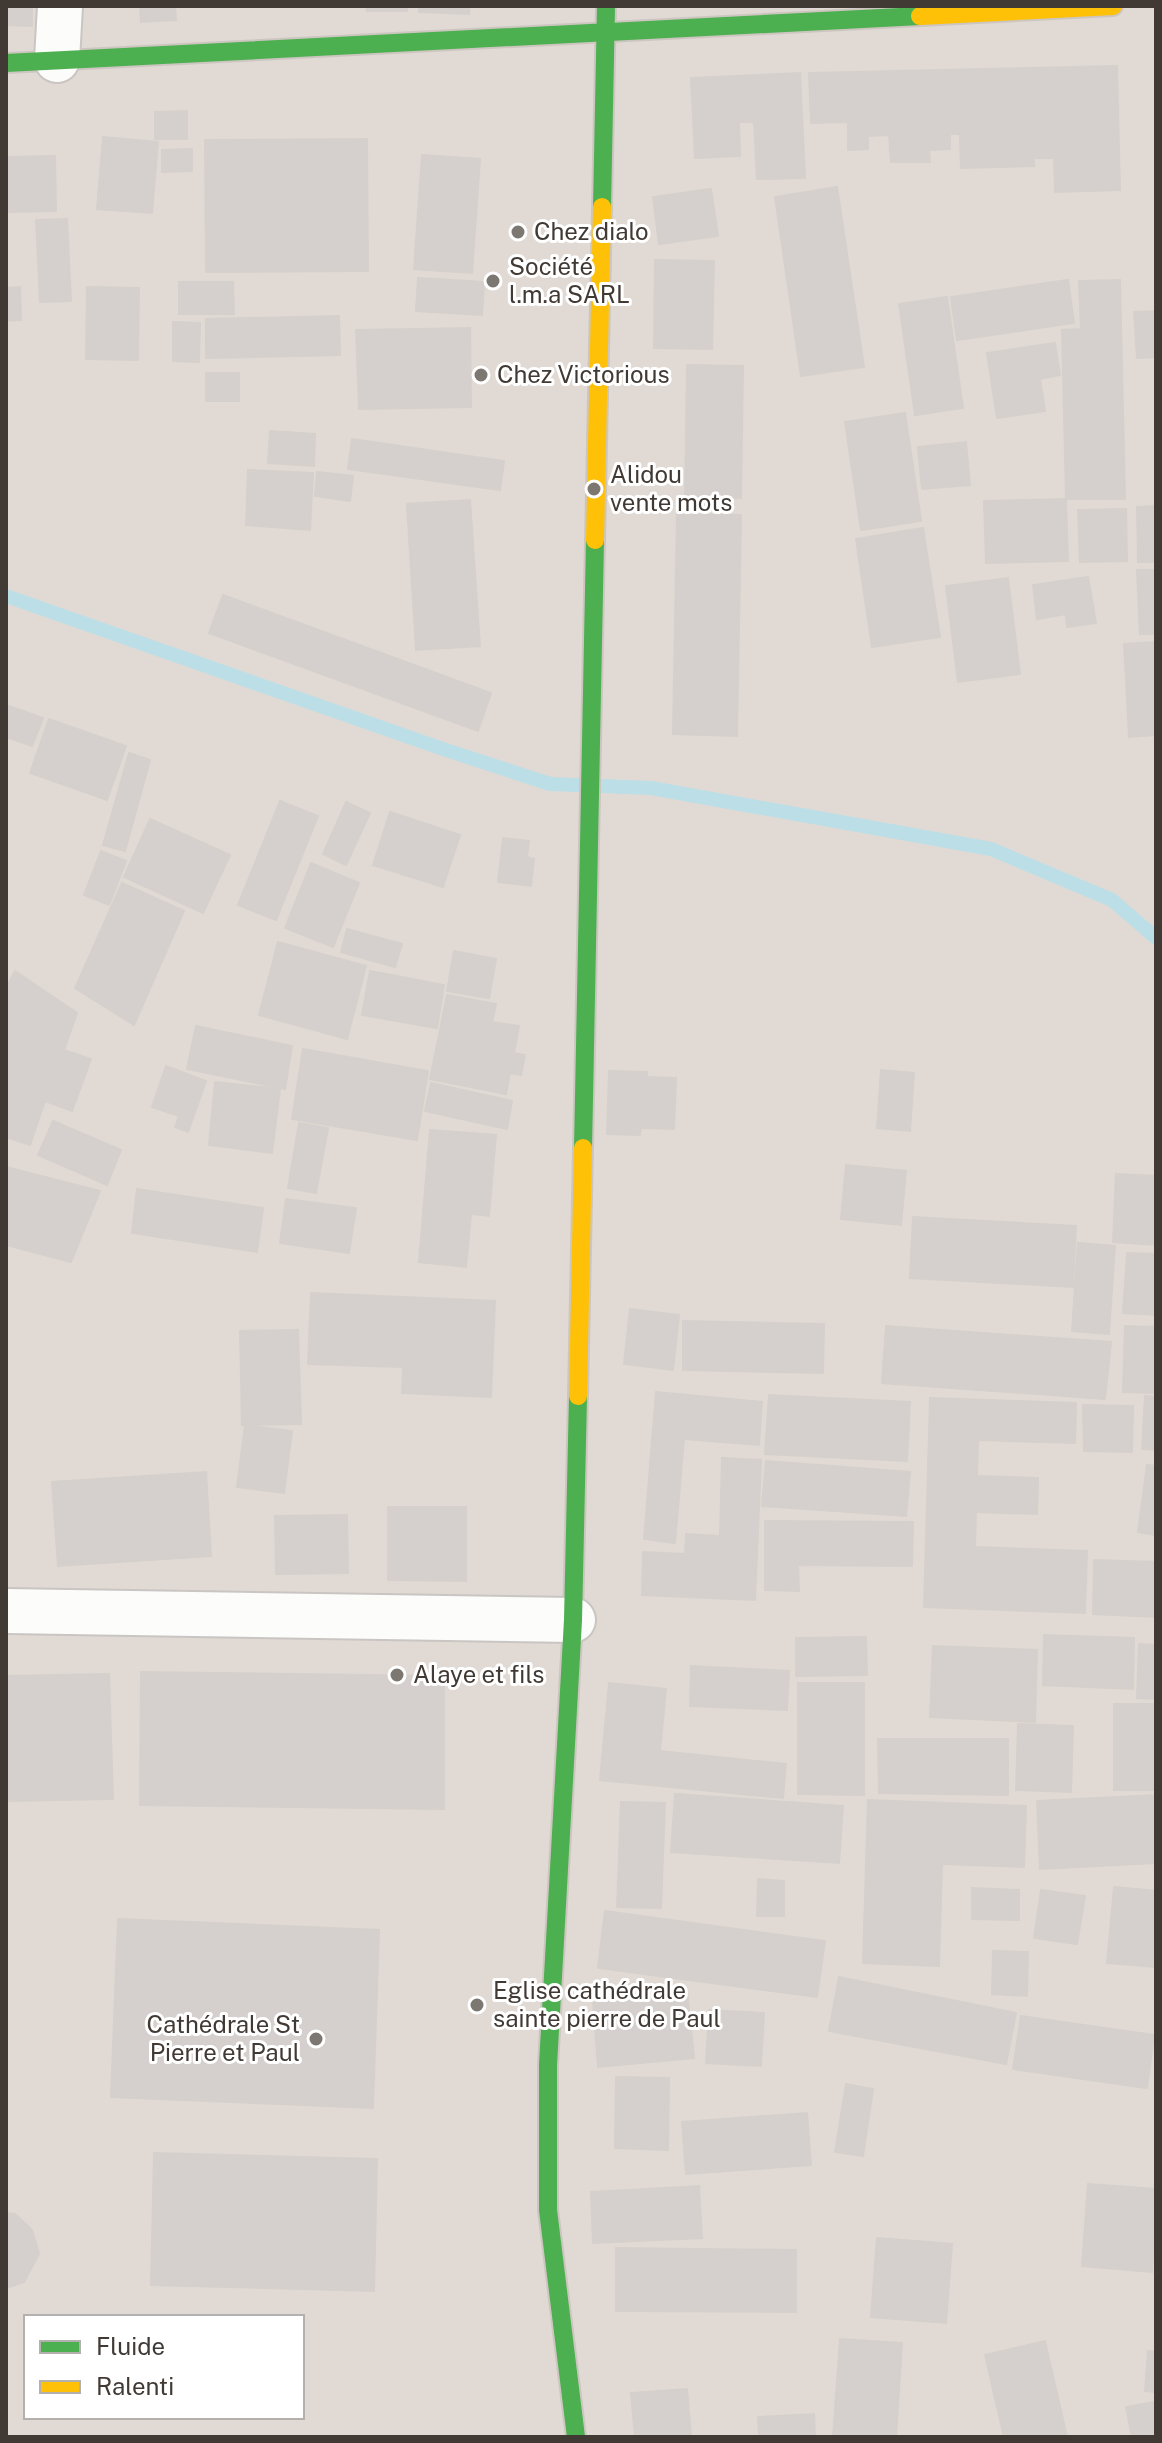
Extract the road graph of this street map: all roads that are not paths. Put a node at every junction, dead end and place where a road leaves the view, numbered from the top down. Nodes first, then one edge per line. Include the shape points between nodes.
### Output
1 (60, 6) edge
2 (606, 6) edge
3 (1113, 6) edge
4 (607, 30) junction
5 (57, 60) junction
6 (6, 63) edge
7 (6, 1611) edge
8 (573, 1620) junction
9 (576, 2437) edge

1 - 5 street
2 - 4 street
3 - 4 street
4 - 5 street
4 - 8 street
5 - 6 street
7 - 8 street
8 - 9 street via 548,2065 548,2210

